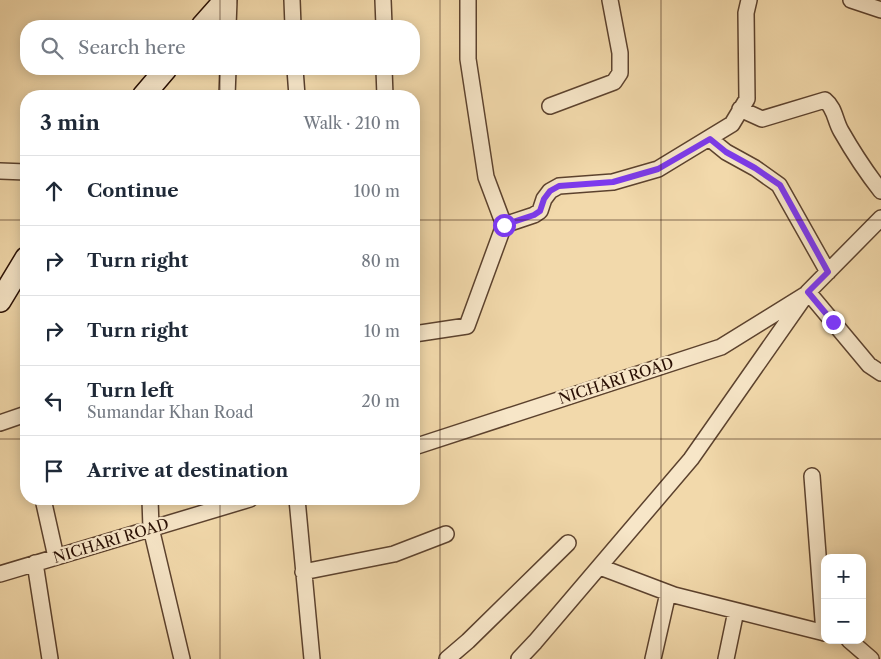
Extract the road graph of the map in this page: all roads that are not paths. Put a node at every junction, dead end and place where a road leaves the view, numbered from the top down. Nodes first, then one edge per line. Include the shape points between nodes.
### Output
1 (225, 0) edge
2 (229, 0) edge
3 (292, 0) edge
4 (383, 0) edge
5 (468, 0) edge
6 (610, 0) edge
7 (749, 0) edge
8 (851, 0) edge
9 (881, 10) edge
10 (207, 20) edge
11 (228, 20) edge
12 (293, 20) edge
13 (384, 20) edge
14 (161, 75) edge
15 (228, 75) edge
16 (296, 75) edge
17 (384, 75) edge
18 (148, 90) edge
19 (227, 90) edge
20 (297, 90) edge
21 (385, 90) edge
22 (550, 106) dead end
23 (740, 109) junction
24 (710, 139) junction
25 (0, 171) edge
26 (20, 172) edge
27 (881, 191) edge
28 (881, 218) edge
29 (504, 225) junction
30 (20, 268) edge
31 (828, 272) junction
32 (808, 292) junction
33 (0, 301) edge
34 (420, 333) edge
35 (881, 373) edge
36 (20, 418) edge
37 (0, 423) edge
38 (420, 445) edge
39 (812, 476) dead end
40 (44, 505) edge
41 (150, 505) edge
42 (230, 505) edge
43 (297, 505) edge
44 (151, 528) junction
45 (446, 534) dead end
46 (568, 543) dead end
47 (56, 557) junction
48 (35, 563) junction
49 (600, 567) junction
50 (303, 572) junction
51 (0, 574) edge
52 (668, 593) junction
53 (821, 599) edge
54 (736, 611) junction
55 (821, 632) edge
56 (850, 644) edge
57 (852, 644) edge
58 (50, 659) edge
59 (182, 659) edge
60 (312, 659) edge
61 (448, 659) edge
62 (519, 659) edge
63 (653, 659) edge
64 (726, 659) edge
65 (848, 659) edge
66 (871, 659) edge

1 - 10 street
2 - 11 street
3 - 12 street
4 - 13 street
5 - 29 street via 468,59 486,177
6 - 22 street via 620,53 620,73 614,82
7 - 23 street via 746,14 747,99
8 - 9 street
14 - 18 street
15 - 19 street
16 - 20 street
17 - 21 street
23 - 24 street via 732,124
23 - 27 street via 762,119 824,100 861,165
24 - 29 street via 658,169 613,182 559,186 550,191 540,211
24 - 31 street via 780,185
25 - 26 street
28 - 31 street
29 - 34 street via 467,326
30 - 33 street
31 - 32 street
32 - 35 street via 869,365
32 - 38 street, NICHARI ROAD via 721,347
32 - 49 street via 691,459
36 - 37 street
39 - 53 street
40 - 47 street
41 - 44 street
42 - 44 street, NICHARI ROAD
43 - 50 street
44 - 47 street, NICHARI ROAD
44 - 59 street
45 - 50 street via 394,554
46 - 61 street
47 - 48 street, NICHARI ROAD
48 - 51 street, NICHARI ROAD
48 - 58 street
49 - 52 street
49 - 62 street
50 - 60 street
52 - 54 street
52 - 63 street
54 - 55 street
54 - 64 street
56 - 65 street
57 - 66 street

